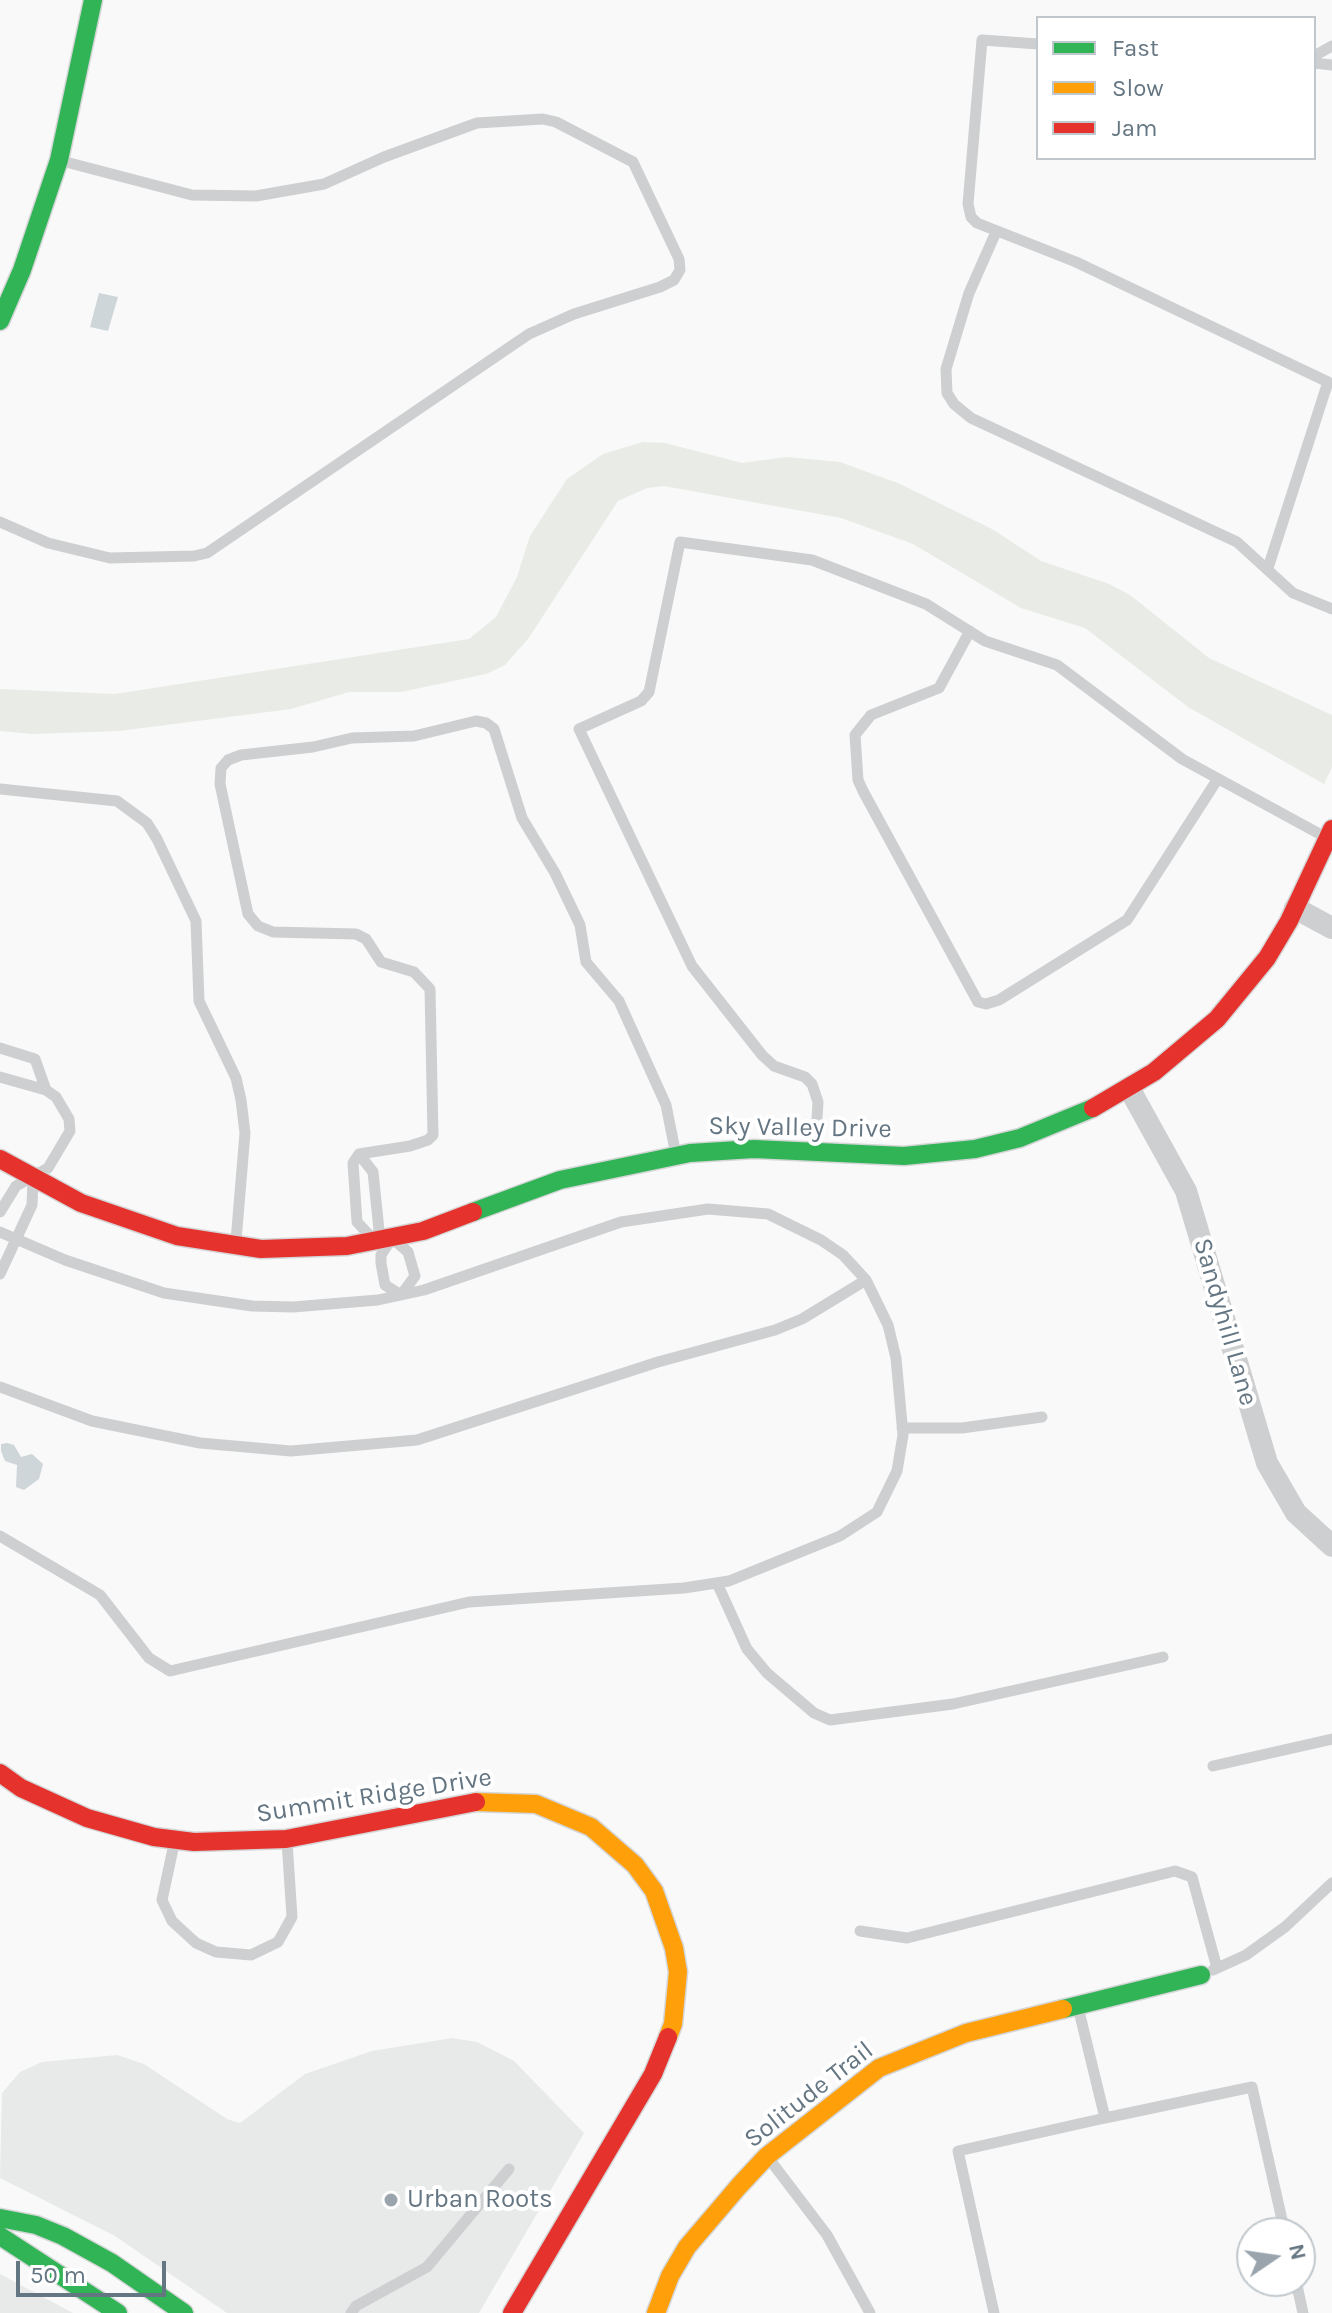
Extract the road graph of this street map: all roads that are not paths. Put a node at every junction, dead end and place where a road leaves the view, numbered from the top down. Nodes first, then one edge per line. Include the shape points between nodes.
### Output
1 (93, 0) edge
2 (1036, 44) edge
3 (59, 160) junction
4 (996, 232) junction
5 (0, 321) edge
6 (0, 522) edge
7 (1268, 568) junction
8 (1332, 609) edge
9 (970, 631) junction
10 (1217, 780) junction
11 (0, 789) edge
12 (1330, 834) edge
13 (1295, 908) junction
14 (1332, 928) edge
15 (0, 1048) edge
16 (0, 1077) edge
17 (1129, 1088) junction
18 (46, 1090) junction
19 (815, 1152) junction
20 (359, 1154) junction
21 (676, 1155) junction
22 (0, 1159) edge
23 (33, 1177) junction
24 (0, 1212) edge
25 (0, 1232) edge
26 (16, 1239) junction
27 (384, 1240) junction
28 (236, 1246) junction
29 (0, 1274) edge
30 (866, 1280) junction
31 (401, 1295) junction
32 (0, 1387) edge
33 (1042, 1417) dead end
34 (902, 1428) junction
35 (0, 1536) edge
36 (1332, 1546) edge
37 (717, 1583) junction
38 (1163, 1657) dead end
39 (1332, 1739) edge
40 (1213, 1766) dead end
41 (0, 1773) edge
42 (286, 1839) junction
43 (175, 1840) junction
44 (1332, 1883) edge
45 (860, 1931) dead end
46 (1209, 1972) junction
47 (1078, 2006) junction
48 (1105, 2118) junction
49 (767, 2156) junction
50 (509, 2169) dead end
51 (1281, 2217) edge
52 (0, 2218) edge
53 (0, 2236) edge
54 (118, 2313) edge
55 (184, 2313) edge
56 (351, 2313) edge
57 (512, 2313) edge
58 (656, 2313) edge
59 (870, 2313) edge
60 (994, 2313) edge

1 - 3 street
2 - 4 lane via 982,40 968,204 971,217
3 - 5 street
3 - 6 lane via 192,195 256,196 324,184 477,123 543,119 633,162 680,270 660,287 529,334 207,553 110,558 48,543
4 - 7 lane via 969,293 946,369 947,393 954,404 971,418 1237,542
4 - 7 lane via 1076,262 1328,382
7 - 8 lane via 1293,593
9 - 10 lane via 1057,665 1144,733
9 - 10 lane via 939,688 871,715 855,735 863,791 978,1002 999,1000 1127,920
9 - 19 lane via 926,604 830,565 680,542 649,692 641,701 579,729 692,966 762,1055 812,1084 818,1102
10 - 12 lane
11 - 28 lane via 117,801 147,823 157,839 196,921 199,1001 241,1100 245,1133
12 - 13 street, Sky Valley Drive
13 - 14 street
13 - 17 street, Sky Valley Drive via 1267,958 1217,1019
15 - 18 lane via 35,1059
16 - 18 lane
17 - 19 street, Sky Valley Drive via 1069,1120 975,1149 904,1156
17 - 36 street, Sandyhill Lane via 1186,1191 1267,1463 1296,1513
18 - 23 lane via 63,1106 70,1131 60,1154
19 - 21 street, Sky Valley Drive via 754,1149
20 - 21 lane via 410,1146 433,1135 430,989 414,972 381,962 366,939 356,934 273,932 258,926 248,914 221,768 241,755 352,738 414,736 476,721 494,729 522,818 580,925 586,962 619,1001 666,1105
20 - 27 lane via 373,1172
20 - 27 lane via 351,1173 357,1222
21 - 27 street, Sky Valley Drive via 560,1180 458,1220
22 - 23 street, Sky Valley Drive
23 - 24 lane via 10,1192
23 - 26 lane via 32,1205
23 - 28 street, Sky Valley Drive via 132,1223
25 - 26 lane
26 - 29 lane
26 - 31 lane via 127,1282 209,1300 293,1307
27 - 28 street, Sky Valley Drive via 306,1249
27 - 31 lane via 385,1285
27 - 31 lane via 408,1252 415,1276
30 - 31 lane via 843,1255 793,1224 740,1209 708,1209 621,1222
30 - 32 lane via 775,1330 417,1440 291,1451 200,1443 92,1421
30 - 34 lane via 888,1325 902,1397
33 - 34 lane via 962,1428
34 - 37 lane via 897,1471 877,1512 840,1536
35 - 37 lane via 100,1595 149,1658 170,1671 469,1602
37 - 38 lane via 747,1649 767,1673 830,1720 953,1704
39 - 40 lane
41 - 43 street, Summit Ridge Drive via 87,1818
42 - 43 street, Summit Ridge Drive
42 - 43 lane via 292,1917 278,1942 251,1955 216,1952 196,1943 172,1921 162,1900
42 - 57 street, Summit Ridge Drive via 481,1801 536,1804 581,1822 615,1845 654,1891 678,1972 669,2036 653,2074
44 - 46 lane via 1285,1927 1246,1955
45 - 46 lane via 907,1938 1175,1871 1192,1877
46 - 47 street, Solitude Trail
47 - 48 lane
47 - 49 street, Solitude Trail via 966,2033 879,2068
48 - 51 lane via 1252,2087
48 - 60 lane via 958,2151
49 - 58 street, Solitude Trail via 687,2247
49 - 59 lane via 827,2235
50 - 56 lane via 427,2267
52 - 55 street via 63,2236
53 - 54 street

